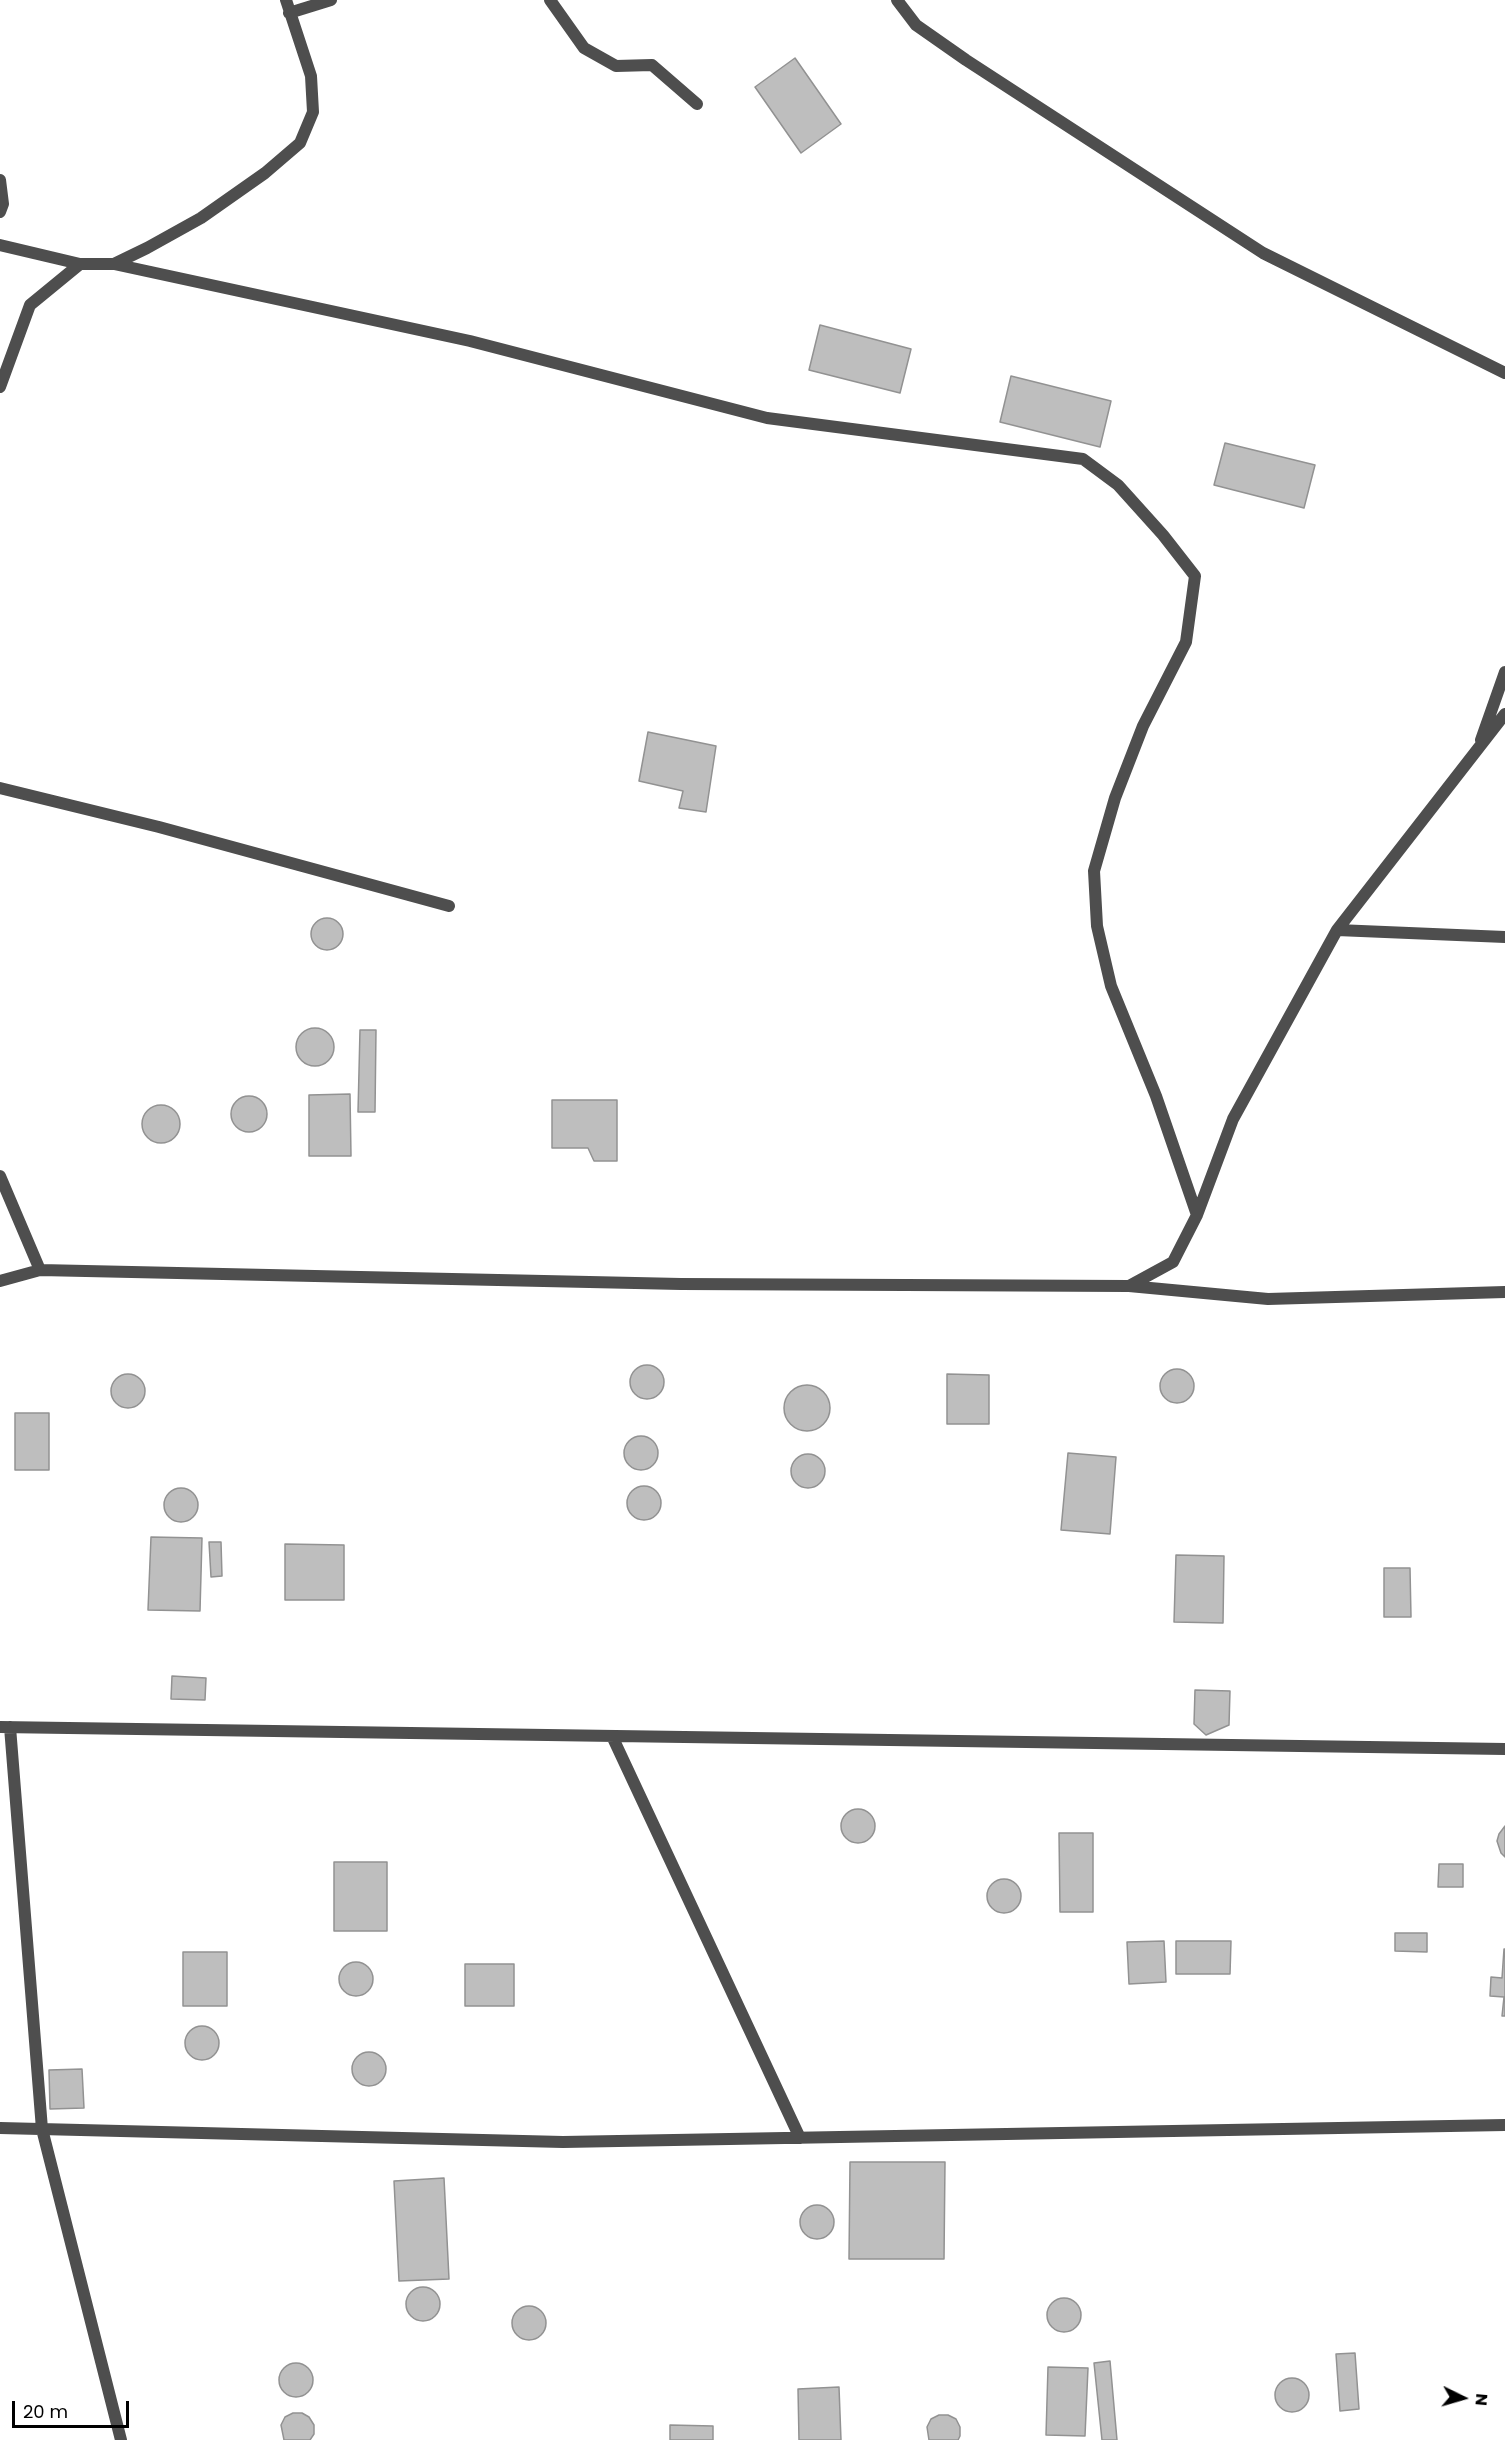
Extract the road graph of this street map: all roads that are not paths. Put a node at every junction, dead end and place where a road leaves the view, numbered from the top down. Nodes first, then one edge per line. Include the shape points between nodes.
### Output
1 (286, 0) edge
2 (331, 0) edge
3 (550, 0) edge
4 (897, 0) edge
5 (289, 13) junction
6 (697, 104) dead end
7 (0, 180) edge
8 (1, 207) edge
9 (0, 245) edge
10 (80, 264) junction
11 (114, 264) junction
12 (1505, 373) edge
13 (0, 387) edge
14 (1505, 672) edge
15 (1505, 714) edge
16 (1477, 749) junction
17 (0, 788) edge
18 (449, 906) dead end
19 (1337, 930) junction
20 (1505, 936) edge
21 (0, 1176) edge
22 (1197, 1215) junction
23 (39, 1270) junction
24 (0, 1281) edge
25 (1129, 1286) junction
26 (1505, 1292) edge
27 (5, 1727) edge
28 (612, 1736) junction
29 (1505, 1749) edge
30 (1505, 2126) edge
31 (0, 2128) edge
32 (42, 2129) junction
33 (800, 2138) junction
34 (121, 2440) edge

1 - 5 street
2 - 5 street
3 - 6 street via 584,48 616,66 652,65
4 - 12 street via 916,25 966,60 1263,253
5 - 11 street via 311,76 313,112 300,143 201,218
7 - 8 street
9 - 10 street
10 - 11 street
10 - 13 street via 30,305
11 - 22 street via 470,341 767,418 1083,459 1118,485 1195,576 1186,642 1143,726 1115,798 1094,871 1097,926 1111,986 1156,1096
14 - 16 street
15 - 16 street
16 - 19 street
17 - 18 street
19 - 20 street
19 - 22 street via 1233,1119
21 - 23 street
22 - 25 street via 1173,1262
23 - 24 street
23 - 25 street via 681,1284
25 - 26 street via 1268,1299
27 - 28 street
27 - 32 street
28 - 29 street
28 - 33 street
30 - 33 street
31 - 32 street
32 - 33 street via 563,2142
32 - 34 street

